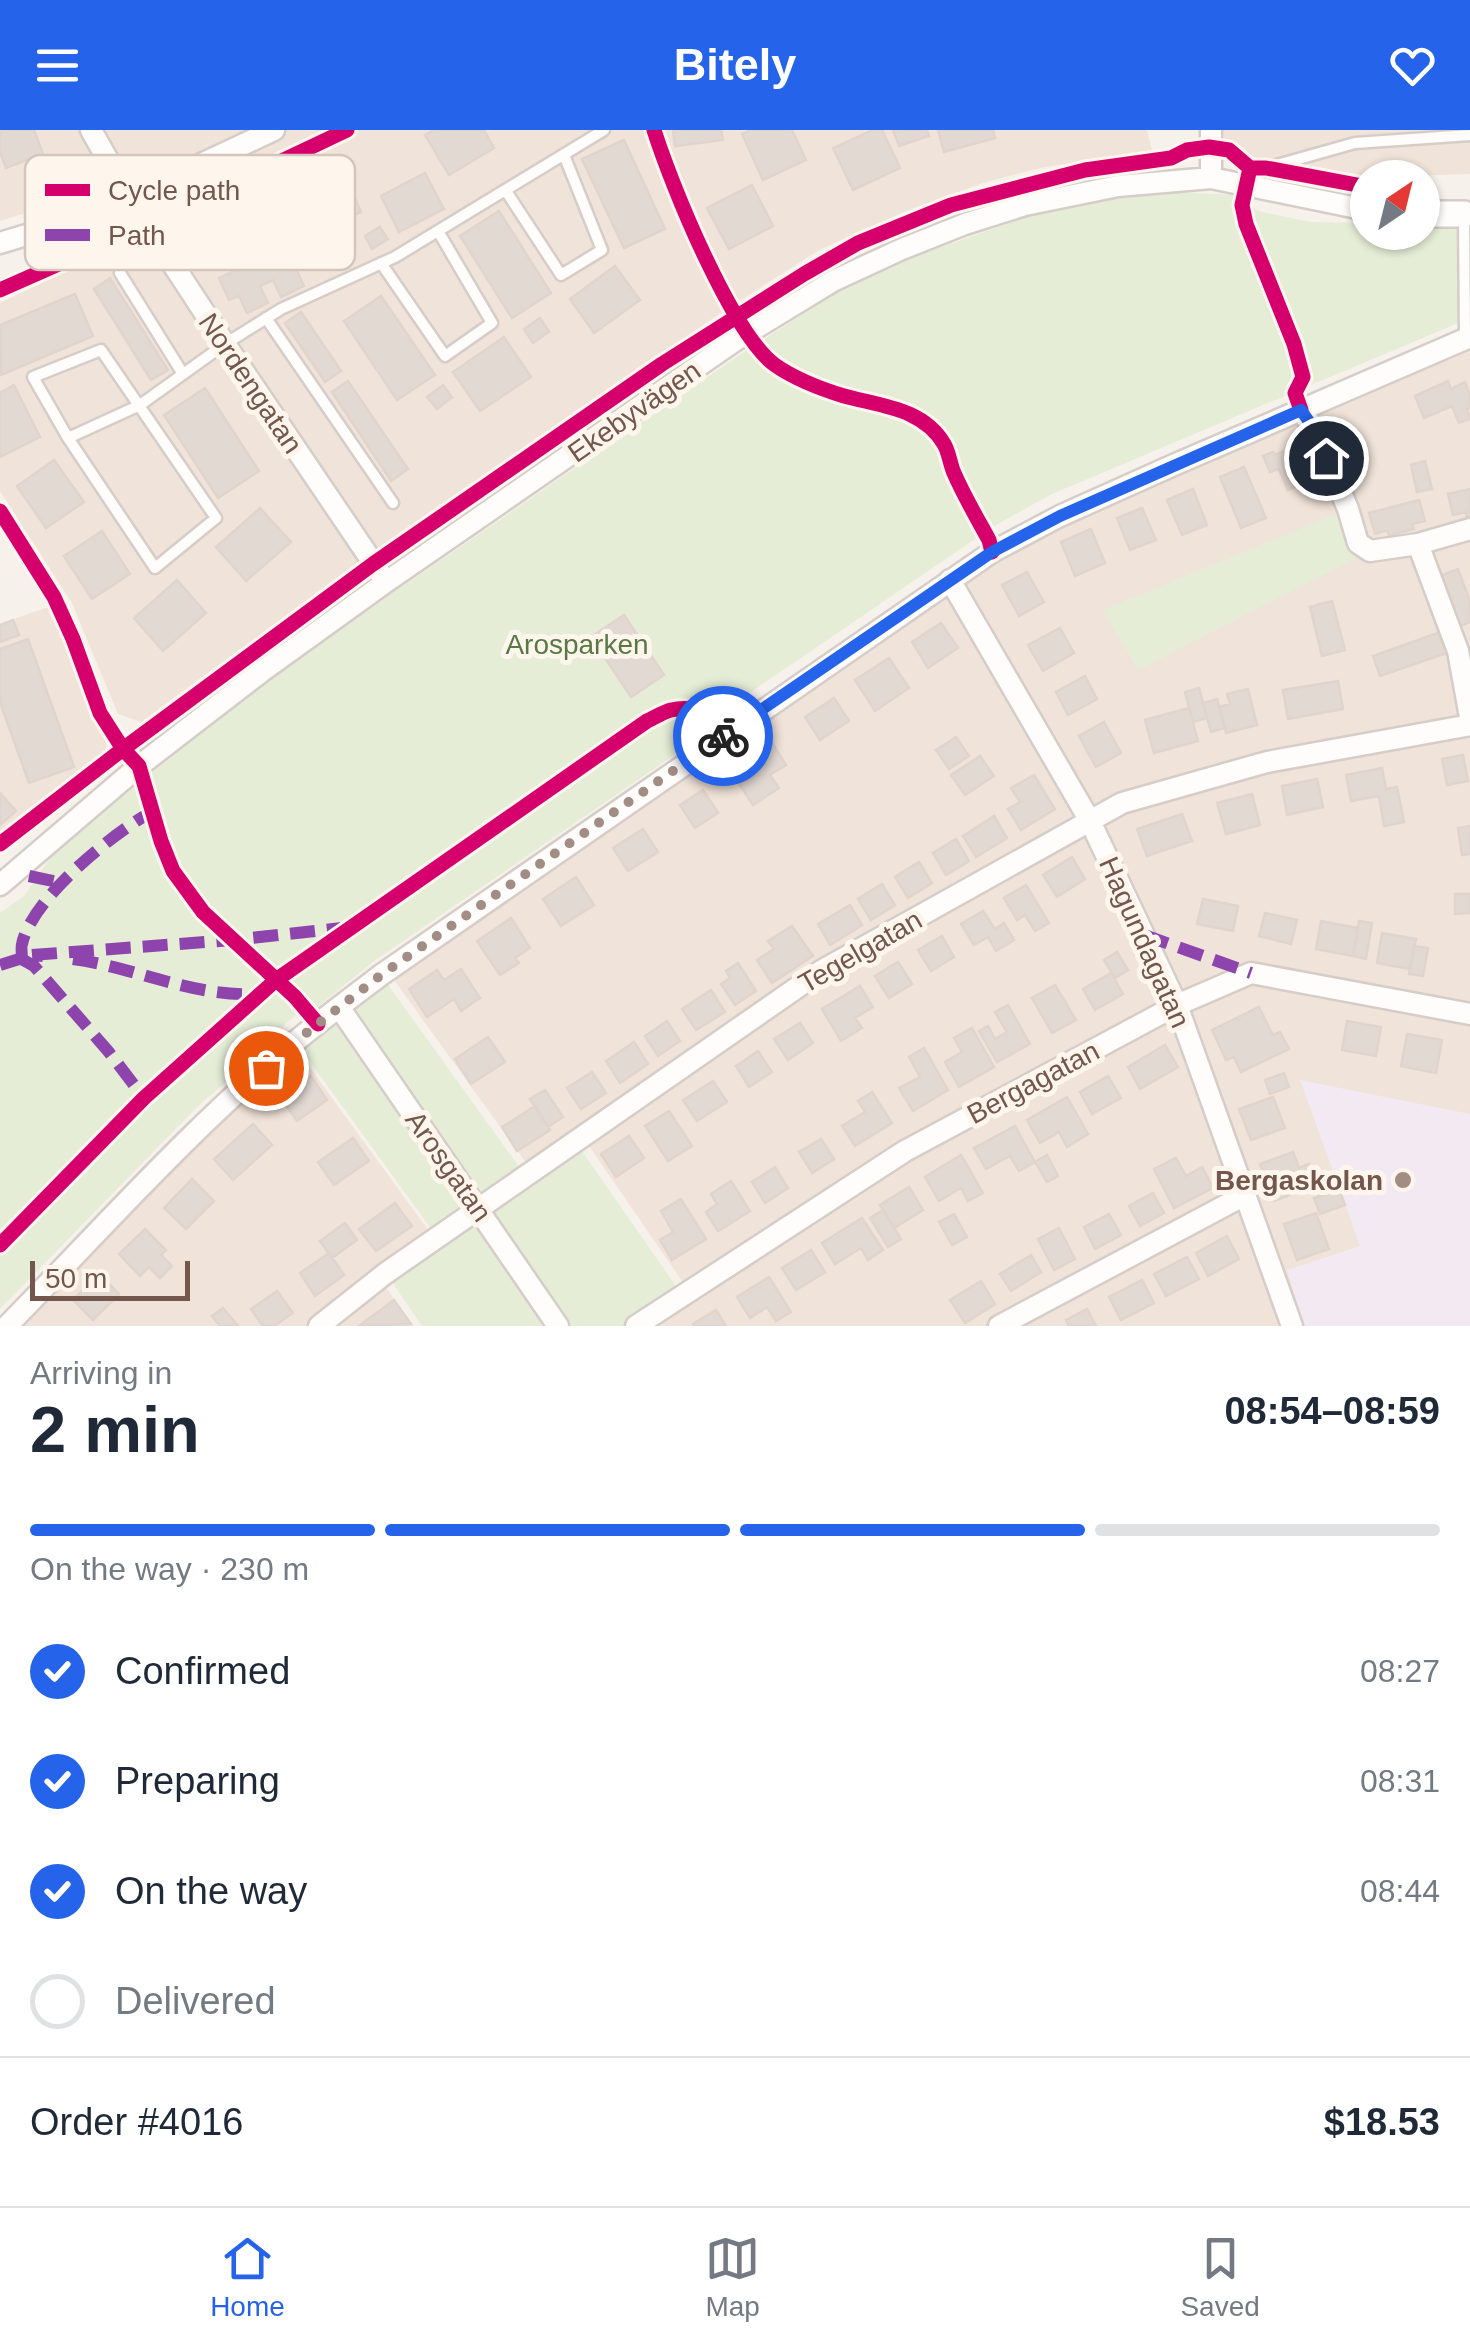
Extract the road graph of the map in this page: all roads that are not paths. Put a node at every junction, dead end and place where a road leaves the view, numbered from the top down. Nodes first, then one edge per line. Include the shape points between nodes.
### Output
1 (90, 130) edge
2 (274, 130) edge
3 (604, 130) edge
4 (1211, 130) edge
5 (1422, 134) edge
6 (1470, 135) edge
7 (104, 155) edge
8 (222, 155) edge
9 (564, 155) junction
10 (1266, 168) dead end
11 (1210, 178) junction
12 (506, 190) junction
13 (1350, 206) edge
14 (1440, 214) edge
15 (1467, 214) edge
16 (438, 231) junction
17 (25, 235) edge
18 (0, 243) edge
19 (381, 263) junction
20 (176, 270) edge
21 (120, 273) dead end
22 (266, 318) junction
23 (1468, 338) edge
24 (224, 344) junction
25 (183, 374) junction
26 (140, 405) junction
27 (1301, 410) junction
28 (68, 438) junction
29 (393, 503) dead end
30 (1470, 529) edge
31 (1418, 544) junction
32 (950, 580) junction
33 (386, 582) junction
34 (1470, 721) edge
35 (1090, 820) junction
36 (0, 885) edge
37 (1176, 1005) junction
38 (339, 1007) junction
39 (1470, 1014) edge
40 (1244, 1195) junction
41 (478, 1209) junction
42 (7, 1326) edge
43 (319, 1326) edge
44 (558, 1326) edge
45 (636, 1326) edge
46 (999, 1326) edge
47 (1292, 1326) edge

1 - 7 street, Nordengatan
2 - 8 street
3 - 9 lane
4 - 11 street
5 - 6 lane
5 - 10 lane via 1354,143
9 - 12 lane
9 - 12 lane via 602,250 561,274
11 - 13 street, Ekebyvägen
11 - 33 street, Ekebyvägen via 1118,186 1025,205 833,282 736,340
12 - 16 lane
14 - 15 street
15 - 23 lane
16 - 19 lane
16 - 19 lane via 492,323 444,356
17 - 18 street
19 - 22 lane
20 - 24 street, Nordengatan
21 - 25 lane
22 - 24 lane
22 - 29 lane
23 - 27 street
24 - 25 lane
24 - 33 street, Nordengatan
25 - 26 lane
26 - 28 lane
26 - 28 lane via 101,350 33,377
26 - 28 lane via 216,518 155,568
27 - 31 street via 1316,432 1358,543 1370,551
27 - 32 street via 1060,516
30 - 31 street
31 - 34 street via 1458,651
32 - 35 street, Hagundagatan
32 - 38 street
33 - 36 street, Ekebyvägen via 139,766
34 - 35 street, Tegelgatan via 1266,762 1122,802
35 - 37 street, Hagundagatan
35 - 41 street, Tegelgatan via 821,971
37 - 39 street, Bergagatan via 1251,972
37 - 40 street, Hagundagatan
37 - 45 street, Bergagatan via 906,1151
38 - 41 street, Arosgatan
38 - 42 street via 208,1120
40 - 46 street
40 - 47 street, Hagundagatan
41 - 43 street, Tegelgatan
41 - 44 street, Arosgatan

